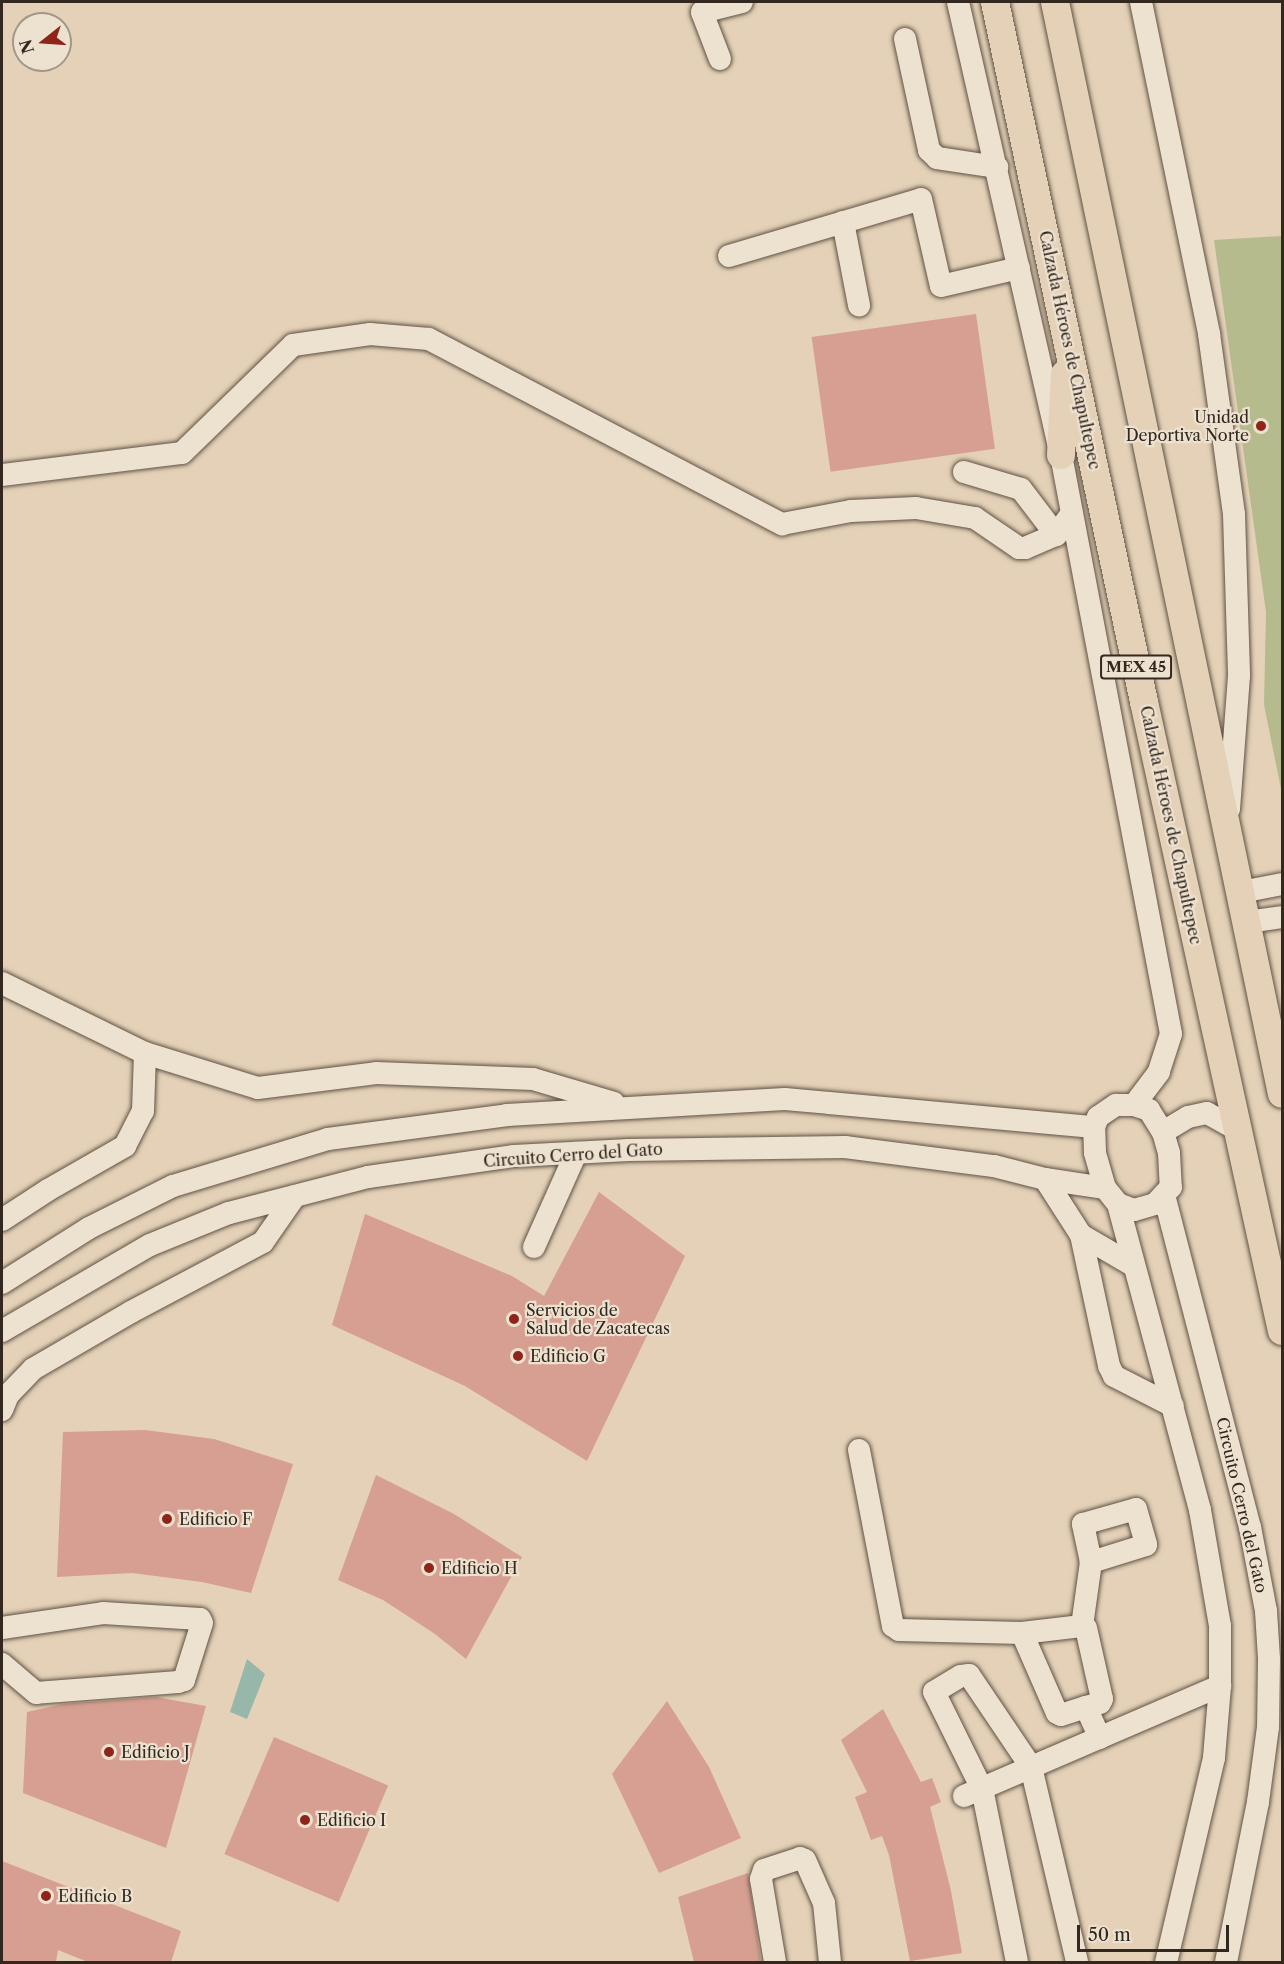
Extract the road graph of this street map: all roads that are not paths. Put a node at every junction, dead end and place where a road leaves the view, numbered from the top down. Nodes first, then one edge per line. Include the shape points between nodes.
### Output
1 (742, 2) edge
2 (958, 2) edge
3 (995, 2) edge
4 (1056, 2) edge
5 (1141, 2) edge
6 (905, 39) dead end
7 (720, 60) dead end
8 (997, 167) junction
9 (843, 222) junction
10 (729, 256) dead end
11 (1019, 268) junction
12 (860, 305) dead end
13 (1067, 333) junction
14 (1061, 455) junction
15 (964, 472) dead end
16 (2, 475) edge
17 (1072, 513) junction
18 (1056, 535) junction
19 (1228, 832) junction
20 (1282, 884) edge
21 (1241, 892) junction
22 (1282, 917) edge
23 (1247, 922) junction
24 (2, 983) edge
25 (145, 1053) junction
26 (1282, 1094) edge
27 (1134, 1105) junction
28 (630, 1107) junction
29 (1094, 1127) junction
30 (1238, 1130) junction
31 (1163, 1132) junction
32 (576, 1153) junction
33 (1045, 1179) junction
34 (1164, 1195) junction
35 (295, 1196) junction
36 (1111, 1196) junction
37 (2, 1220) edge
38 (1081, 1235) junction
39 (534, 1247) dead end
40 (1134, 1266) junction
41 (2, 1282) edge
42 (2, 1331) edge
43 (1282, 1331) edge
44 (1173, 1406) junction
45 (2, 1410) edge
46 (859, 1450) dead end
47 (1091, 1562) dead end
48 (1082, 1626) junction
49 (2, 1628) edge
50 (1022, 1633) junction
51 (2, 1664) edge
52 (1220, 1686) junction
53 (1086, 1707) junction
54 (1100, 1738) junction
55 (1031, 1767) junction
56 (973, 1792) junction
57 (775, 1962) edge
58 (830, 1962) edge
59 (1017, 1962) edge
60 (1077, 1962) edge
61 (1166, 1962) edge
62 (1226, 1962) edge

1 - 7 street via 702,12
2 - 8 street
3 - 13 main road, Calzada Héroes de Chapultepec / MEX 45
4 - 19 main road, MEX 45
5 - 19 street via 1209,334 1234,514 1239,676
6 - 8 street via 929,150 937,158
8 - 11 street
9 - 10 street
9 - 11 street via 921,199 941,286
9 - 12 street
11 - 14 street
13 - 14 main road
13 - 30 main road, Calzada Héroes de Chapultepec / MEX 45
14 - 17 street
15 - 18 street via 1021,489
16 - 18 street via 182,453 293,345 370,334 429,339 782,524 851,511 916,508 975,518 1019,548
17 - 18 street
17 - 27 street via 1171,1034 1159,1072
19 - 21 main road, MEX 45
20 - 21 street
21 - 23 main road, MEX 45
22 - 23 street
23 - 26 main road, MEX 45
24 - 25 street
25 - 28 street via 258,1088 376,1073 533,1079
25 - 37 street via 143,1111 125,1146
27 - 29 street via 1106,1109
27 - 31 street via 1149,1110
28 - 29 street via 785,1099
28 - 41 street via 507,1115 328,1139 173,1186 89,1228
29 - 36 street via 1095,1152
30 - 31 street via 1207,1113 1188,1117
30 - 43 main road, Calzada Héroes de Chapultepec / MEX 45
31 - 34 street via 1172,1174 1171,1187
32 - 33 street, Circuito Cerro del Gato via 845,1147 994,1167
32 - 35 street, Circuito Cerro del Gato via 514,1156 368,1177
32 - 39 street
33 - 36 street, Circuito Cerro del Gato
33 - 38 street
34 - 36 street via 1155,1204 1134,1210
34 - 62 street, Circuito Cerro del Gato via 1250,1527 1266,1611 1268,1727 1258,1802
35 - 42 street, Circuito Cerro del Gato via 229,1213 150,1245
35 - 45 street via 263,1242 33,1369 8,1395
36 - 40 street
38 - 40 street
38 - 44 street via 1114,1376
40 - 44 street
44 - 52 street via 1200,1510 1220,1626
46 - 50 street via 893,1626 899,1630
47 - 48 street
48 - 50 street
48 - 53 street via 1086,1628 1102,1699
49 - 51 street via 103,1614 200,1619 202,1623 184,1680 178,1682 36,1693
50 - 53 street via 1057,1713
52 - 54 street
52 - 61 street via 1214,1758
53 - 54 street
54 - 55 street
55 - 56 street
55 - 56 street via 969,1675 961,1676 934,1692
55 - 60 street
56 - 59 street
57 - 58 street via 761,1879 764,1870 800,1858 806,1860 824,1903

